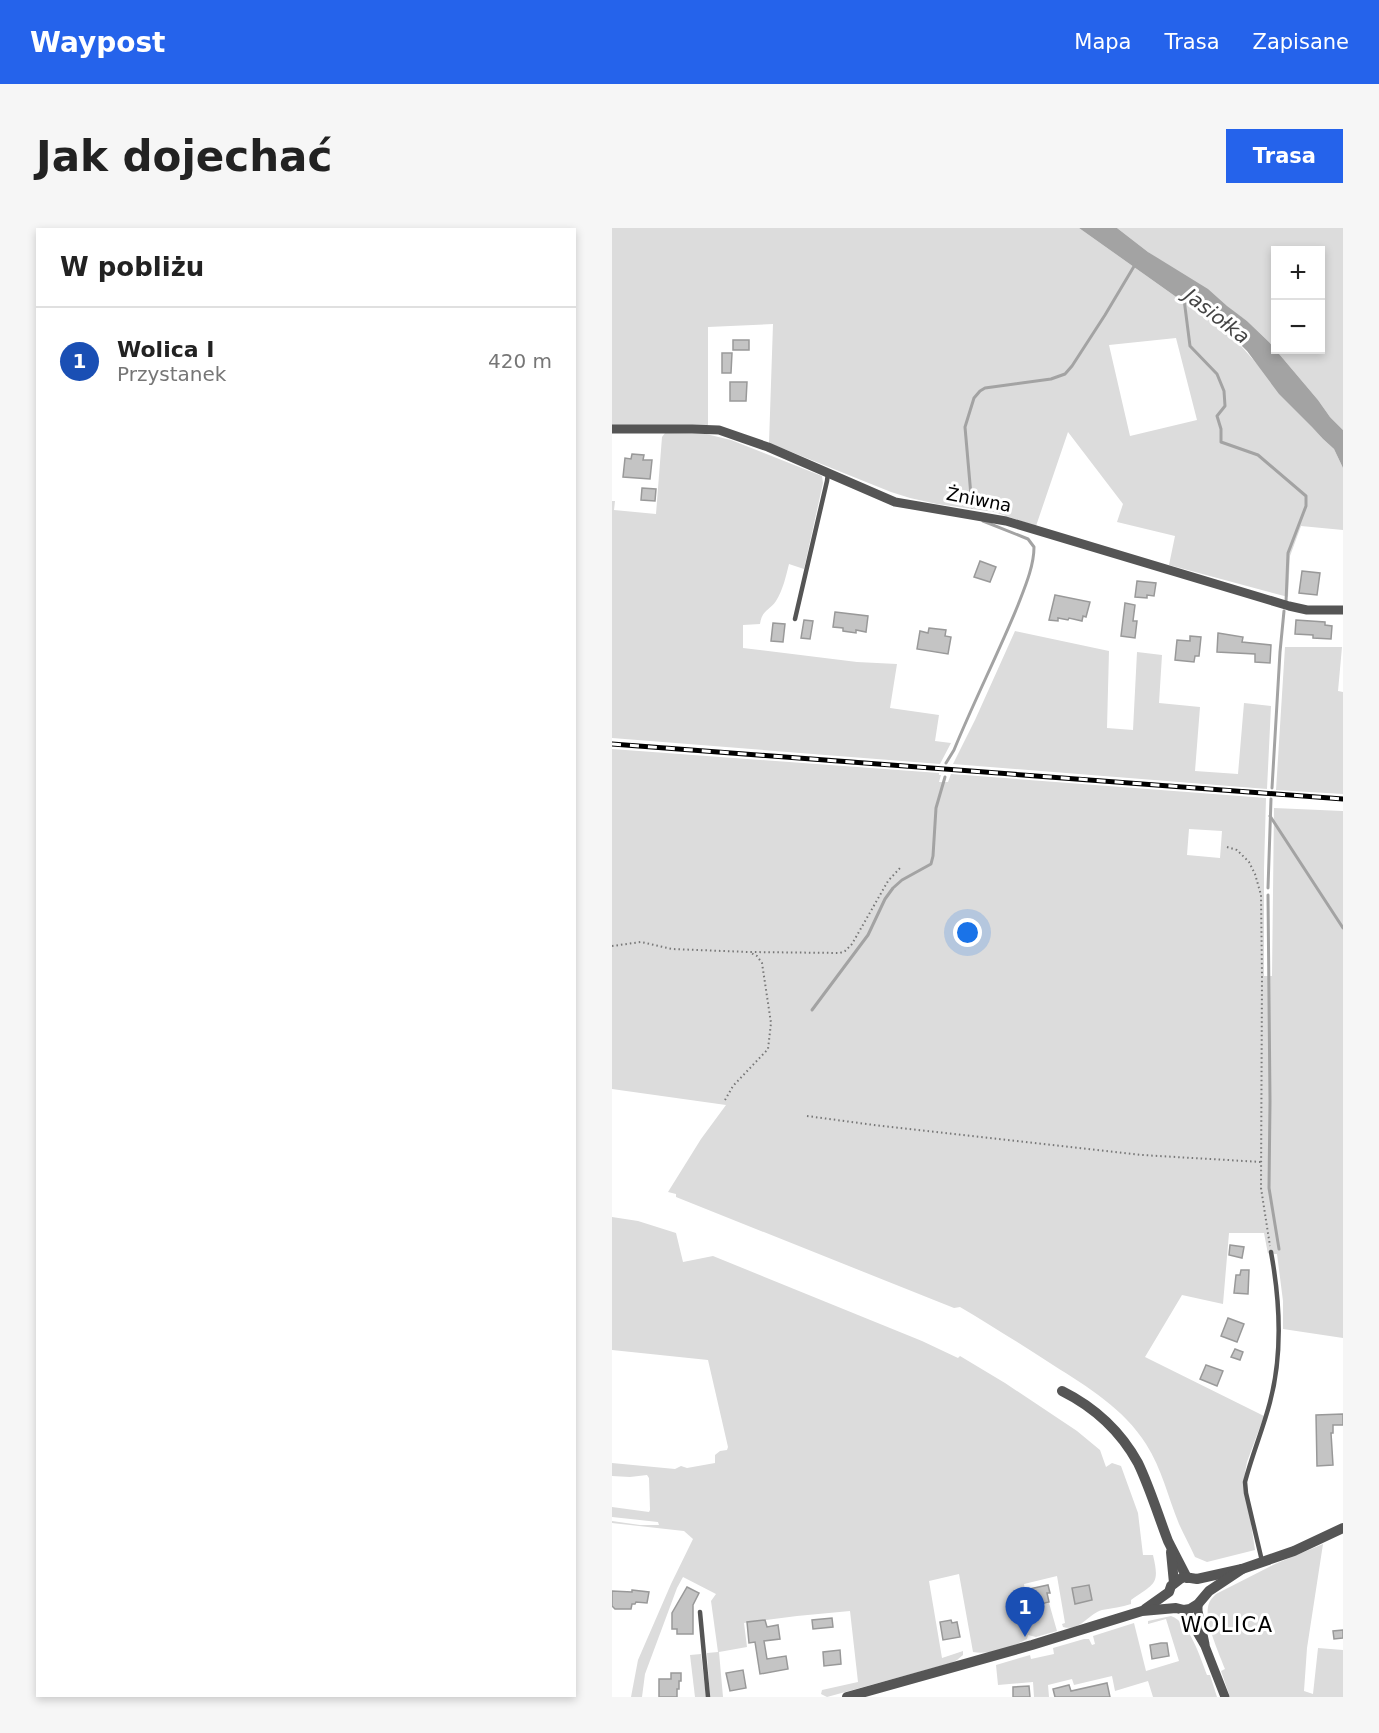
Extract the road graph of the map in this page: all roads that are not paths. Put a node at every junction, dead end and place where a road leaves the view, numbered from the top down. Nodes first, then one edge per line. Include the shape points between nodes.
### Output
1 (612, 429) edge
2 (828, 473) junction
3 (1343, 610) edge
4 (795, 619) dead end
5 (1271, 1252) road end
6 (1062, 1391) dead end
7 (1343, 1528) edge
8 (1169, 1543) junction
9 (1262, 1561) junction
10 (1242, 1569) junction
11 (1192, 1579) junction
12 (1172, 1587) junction
13 (1201, 1600) junction
14 (1180, 1609) junction
15 (1142, 1611) junction
16 (700, 1612) dead end
17 (1205, 1646) junction
18 (708, 1697) edge
19 (847, 1697) edge
20 (1226, 1697) edge

1 - 2 street, Żniwna via 719,430
2 - 3 street, Żniwna via 896,502 1006,521 1289,606
2 - 4 lane
5 - 9 lane via 1279,1305 1275,1378 1245,1482
6 - 8 street via 1100,1416 1127,1445
7 - 9 street
8 - 11 street
8 - 12 street
9 - 10 street
10 - 11 street
10 - 13 street
11 - 12 street via 1180,1579
11 - 13 street via 1203,1588
12 - 14 street via 1171,1600
12 - 15 street
13 - 14 street via 1195,1607
13 - 17 street via 1198,1611
14 - 15 street
14 - 17 street
15 - 19 street
16 - 18 lane
17 - 20 street

